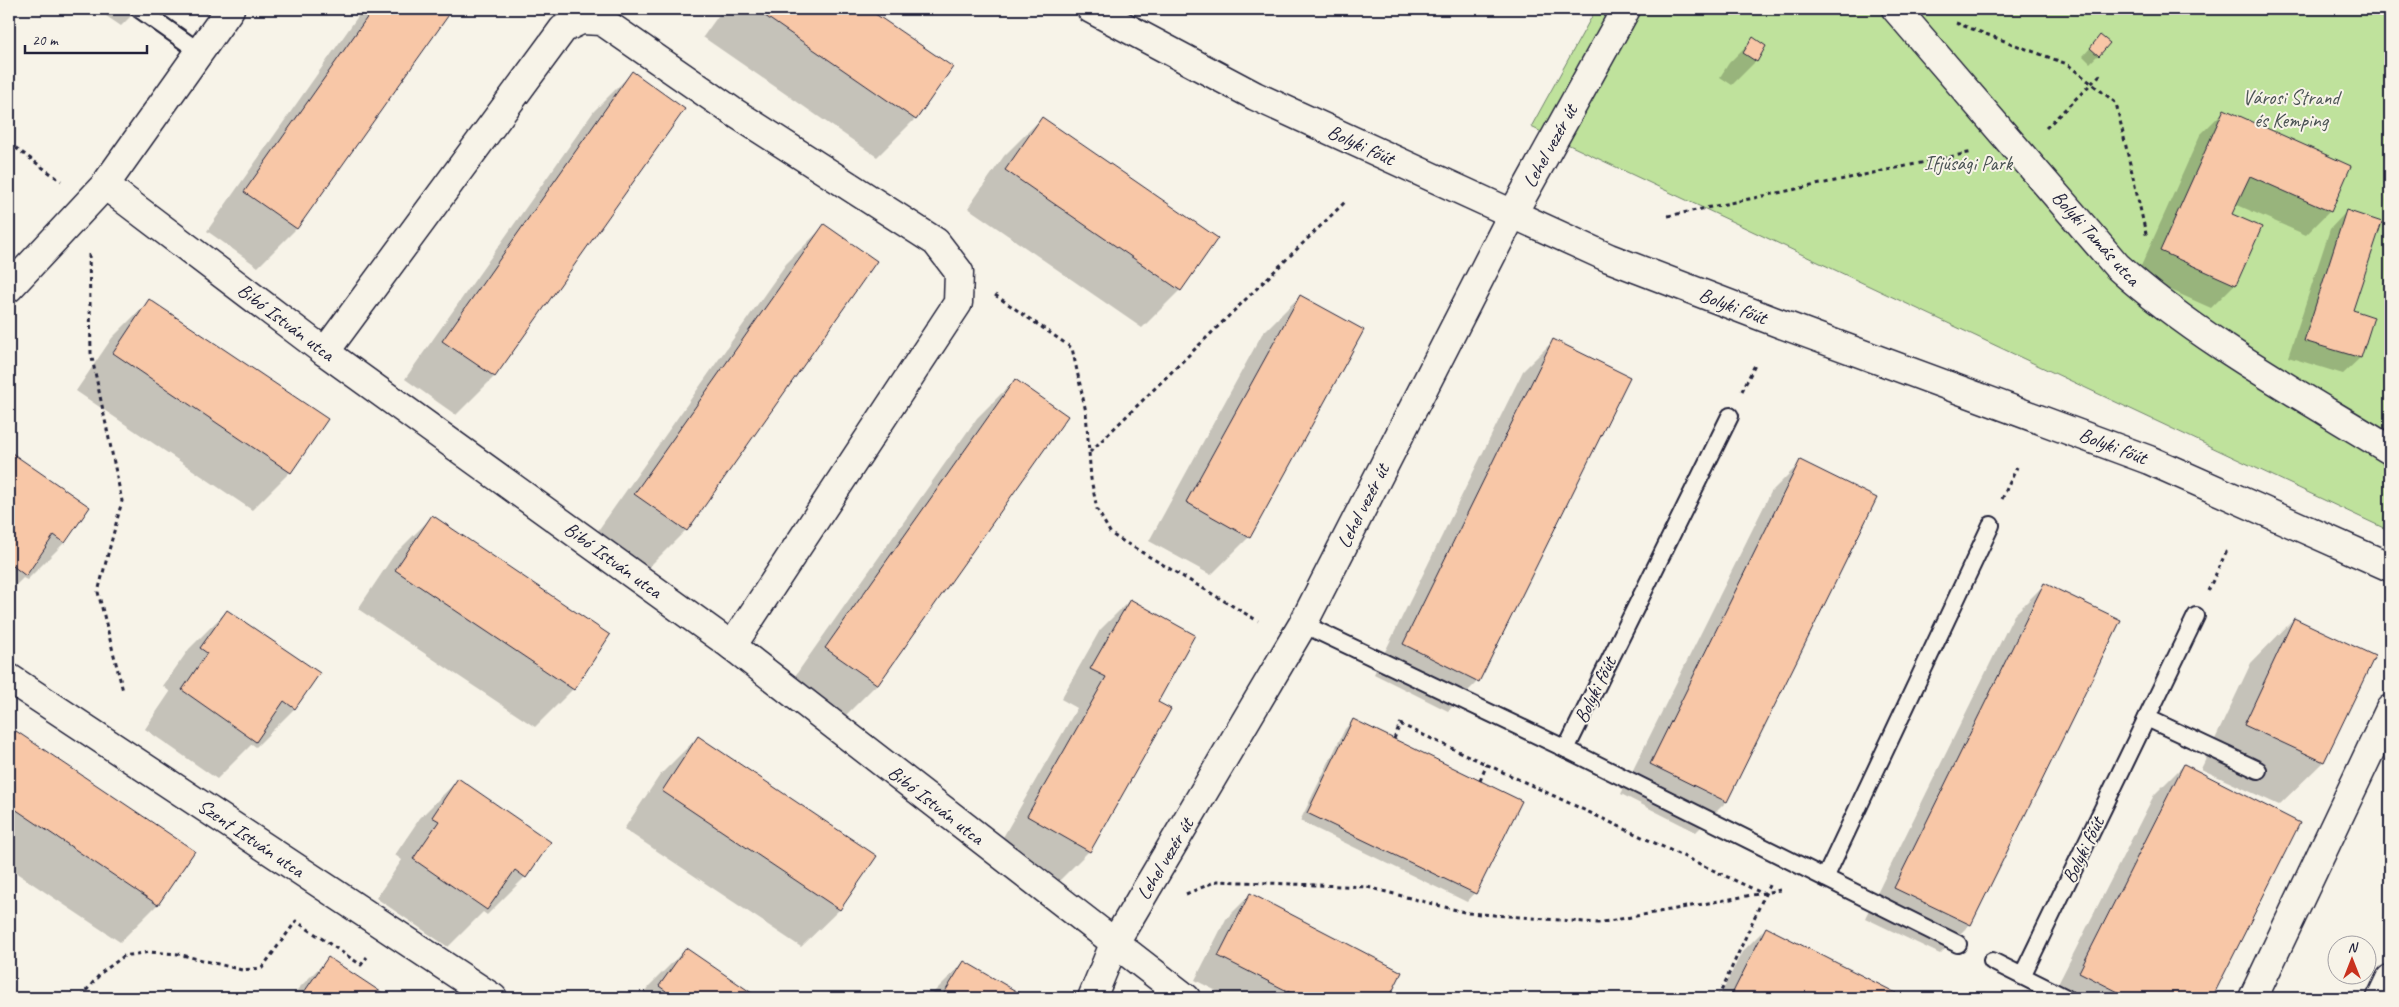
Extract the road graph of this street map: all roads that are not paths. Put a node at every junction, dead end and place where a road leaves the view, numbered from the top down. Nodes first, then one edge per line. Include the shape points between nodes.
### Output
1 (139, 9) edge
2 (230, 9) edge
3 (1091, 9) edge
4 (1626, 9) edge
5 (1896, 9) edge
6 (200, 52) junction
7 (105, 185) junction
8 (1512, 214) junction
9 (9, 288) edge
10 (325, 352) junction
11 (1730, 416) dead end
12 (2390, 450) edge
13 (1990, 525) road end
14 (2390, 567) edge
15 (2196, 616) road end
16 (1303, 624) junction
17 (732, 646) junction
18 (9, 678) edge
19 (2390, 709) edge
20 (2147, 718) junction
21 (1566, 749) junction
22 (2382, 749) edge
23 (2258, 770) dead end
24 (1825, 878) junction
25 (1114, 944) junction
26 (1958, 944) dead end
27 (1992, 961) dead end
28 (2022, 976) junction
29 (2390, 979) edge
30 (493, 998) edge
31 (1092, 998) edge
32 (1186, 998) edge
33 (2066, 998) edge
34 (2254, 998) edge
35 (2381, 998) edge

1 - 6 lane
2 - 6 street
3 - 8 street, Bolyki főút via 1255,96
4 - 8 street, Lehel vezér út
5 - 12 street, Bolyki Tamás utca via 2117,266 2143,290 2249,363
6 - 7 street
7 - 9 street
7 - 10 street, Bibó István utca
8 - 14 street, Bolyki főút via 1609,258 2149,460
8 - 16 street, Lehel vezér út
10 - 17 street, Bibó István utca
10 - 17 street via 563,29 581,20 602,21 732,111 936,242 959,272 958,303
11 - 21 lane, Bolyki főút
13 - 24 lane
15 - 20 lane, Bolyki főút
16 - 21 lane
16 - 25 street, Lehel vezér út
17 - 25 street, Bibó István utca
18 - 30 street, Szent István utca
19 - 22 street
20 - 23 lane
20 - 28 lane, Bolyki főút
21 - 24 lane
22 - 34 street
24 - 26 lane
25 - 31 street, Lehel vezér út
25 - 32 street, Bibó István utca
27 - 28 lane
28 - 33 lane
29 - 35 street

